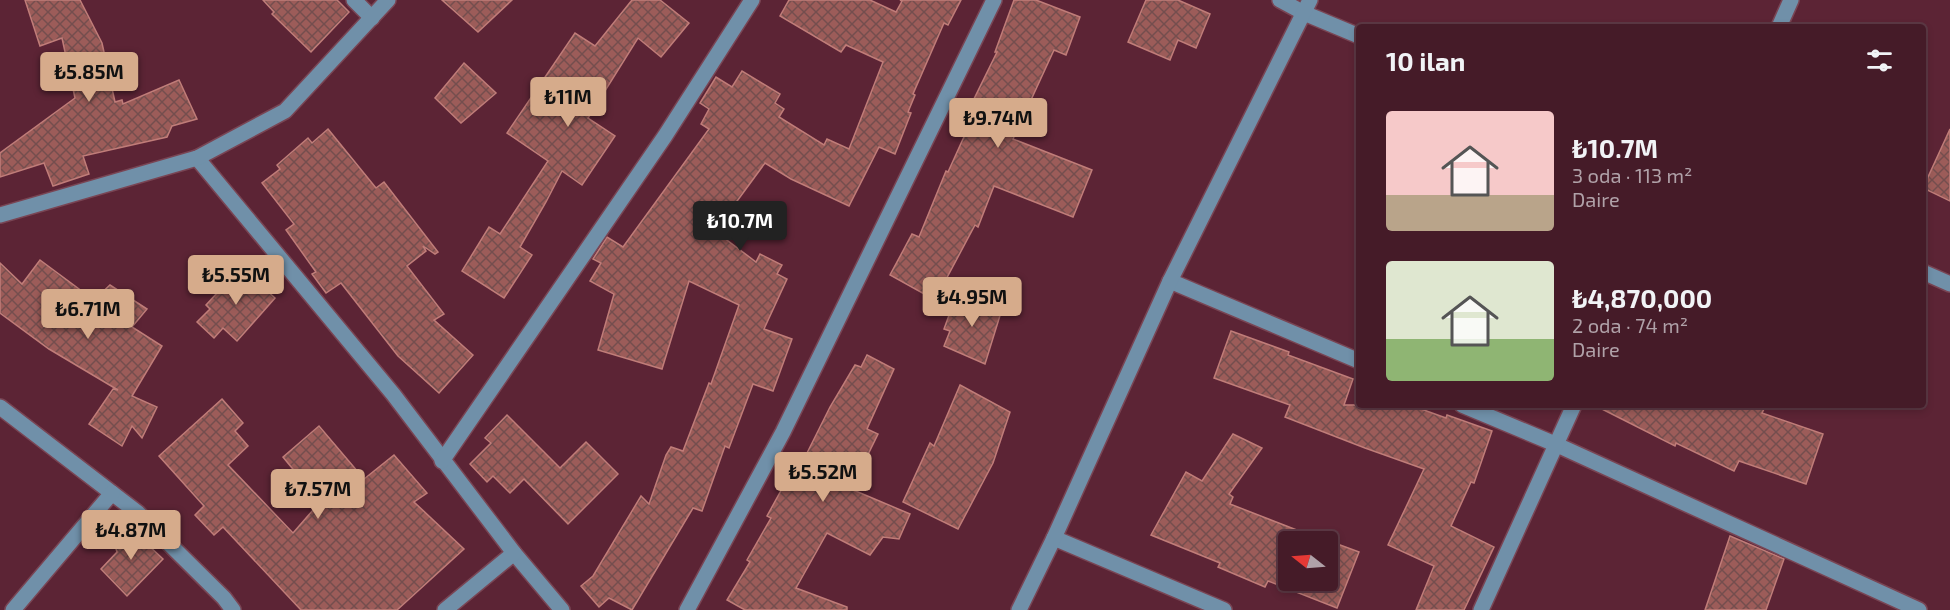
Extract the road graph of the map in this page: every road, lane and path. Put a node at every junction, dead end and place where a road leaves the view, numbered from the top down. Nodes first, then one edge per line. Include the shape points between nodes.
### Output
1 (354, 0) edge
2 (388, 0) edge
3 (752, 0) edge
4 (994, 0) edge
5 (1280, 0) edge
6 (1791, 0) edge
7 (1307, 6) edge
8 (372, 18) junction
9 (1780, 24) edge
10 (1356, 34) edge
11 (197, 158) junction
12 (0, 215) edge
13 (1926, 273) edge
14 (1170, 281) junction
15 (1950, 284) edge
16 (1356, 360) edge
17 (0, 407) edge
18 (1469, 408) edge
19 (1572, 408) edge
20 (1554, 444) junction
21 (442, 461) junction
22 (112, 493) junction
23 (1054, 538) junction
24 (513, 553) junction
25 (13, 610) edge
26 (233, 610) edge
27 (445, 610) edge
28 (562, 610) edge
29 (687, 610) edge
30 (1019, 610) edge
31 (1224, 610) edge
32 (1481, 610) edge
33 (1919, 610) edge

1 - 8 street
2 - 8 street
3 - 21 street via 665,136
4 - 29 street via 783,432
5 - 7 street
6 - 9 street
7 - 10 street
7 - 14 street
8 - 11 street via 285,111
11 - 12 street
11 - 21 street via 393,394
13 - 15 street
14 - 16 street
14 - 23 street
17 - 22 street
18 - 20 street
19 - 20 street
20 - 32 street
20 - 33 street
21 - 24 street
22 - 25 street
22 - 26 street via 138,513
23 - 30 street
23 - 31 street
24 - 27 street
24 - 28 street

